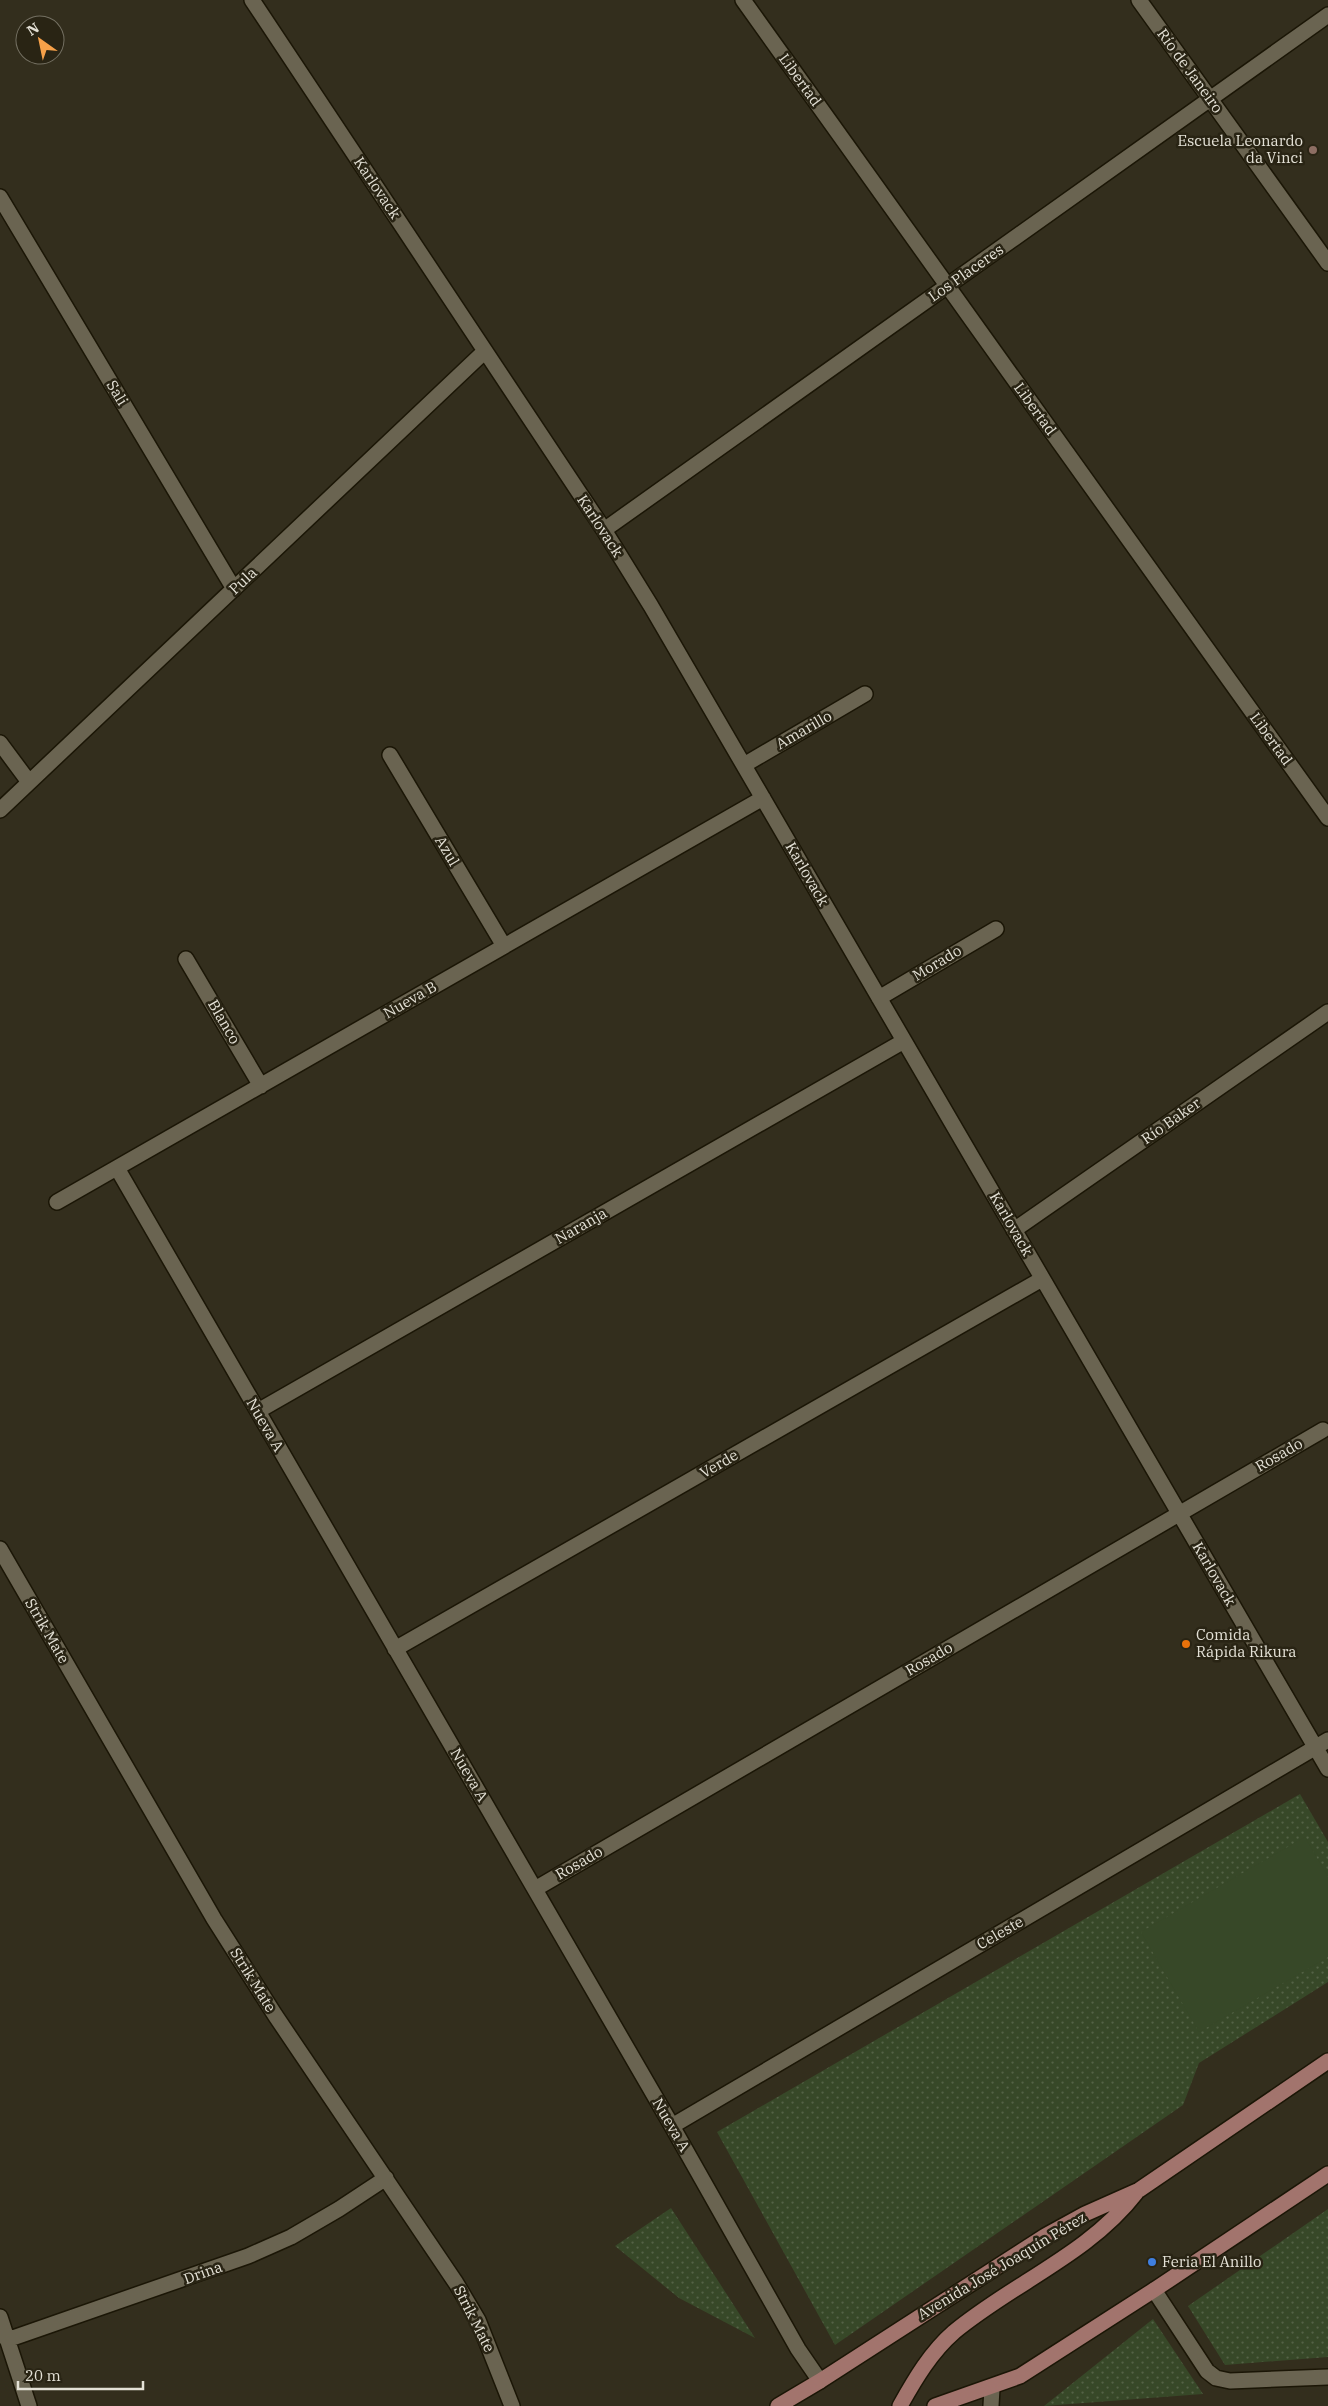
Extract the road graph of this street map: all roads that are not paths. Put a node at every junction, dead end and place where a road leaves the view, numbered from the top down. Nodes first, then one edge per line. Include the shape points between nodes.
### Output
1 (252, 0) edge
2 (743, 0) edge
3 (1139, 0) edge
4 (1328, 15) edge
5 (1210, 99) junction
6 (0, 198) edge
7 (1328, 263) edge
8 (948, 286) junction
9 (485, 351) junction
10 (604, 530) junction
11 (234, 589) junction
12 (865, 694) dead end
13 (0, 742) edge
14 (390, 755) dead end
15 (744, 765) junction
16 (29, 782) junction
17 (763, 798) junction
18 (0, 810) edge
19 (1328, 818) edge
20 (996, 929) dead end
21 (504, 946) junction
22 (186, 959) dead end
23 (879, 998) junction
24 (1328, 1012) edge
25 (904, 1041) junction
26 (261, 1086) junction
27 (117, 1168) junction
28 (57, 1202) dead end
29 (1014, 1230) junction
30 (1042, 1279) junction
31 (258, 1411) junction
32 (1324, 1430) dead end
33 (1179, 1514) junction
34 (0, 1549) edge
35 (395, 1649) junction
36 (1322, 1744) edge
37 (1328, 1769) edge
38 (535, 1889) junction
39 (1328, 2062) edge
40 (672, 2126) junction
41 (1328, 2174) edge
42 (386, 2178) junction
43 (1139, 2190) junction
44 (1154, 2290) junction
45 (0, 2317) edge
46 (7, 2340) junction
47 (1328, 2377) edge
48 (820, 2381) junction
49 (992, 2388) junction
50 (28, 2406) edge
51 (512, 2406) edge
52 (778, 2406) edge
53 (900, 2406) edge
54 (935, 2406) edge
55 (991, 2406) edge

1 - 9 street, Karlovack
2 - 8 street, Libertad
3 - 5 street, Río de Janeiro
4 - 5 street, Los Placeres
5 - 7 street, Río de Janeiro
5 - 8 street, Los Placeres
6 - 11 street, Sali
8 - 10 street, Los Placeres
8 - 19 street, Libertad
9 - 10 street, Karlovack
9 - 11 street, Pula
10 - 15 street, Karlovack
11 - 16 street, Pula
12 - 15 street, Amarillo
13 - 16 street
14 - 21 street, Azul
15 - 17 street, Karlovack
16 - 18 street, Pula
17 - 21 street, Nueva B
17 - 23 street, Karlovack
20 - 23 street, Morado
21 - 26 street, Nueva B
22 - 26 street, Blanco
23 - 25 street, Karlovack
24 - 29 street, Río Baker
25 - 29 street, Karlovack
25 - 31 street, Naranja
26 - 27 street, Nueva B
27 - 28 street, Nueva B
27 - 31 street, Nueva A
29 - 30 street, Karlovack
30 - 33 street, Karlovack
30 - 35 street, Verde
31 - 35 street, Nueva A
32 - 33 street, Rosado
33 - 36 street, Karlovack
33 - 38 street, Rosado
34 - 42 street, Strik Mate via 214,1919
35 - 38 street, Nueva A
36 - 37 street, Karlovack
36 - 40 street, Celeste
38 - 40 street, Nueva A
39 - 43 main road, Avenida José Joaquín Pérez
40 - 48 street, Nueva A via 798,2349
41 - 44 main road
42 - 46 street, Drina via 291,2237 248,2256
42 - 51 street, Strik Mate via 478,2320
43 - 48 main road, Avenida José Joaquín Pérez via 1045,2236
43 - 53 main road via 1120,2214 954,2333 931,2356
44 - 47 street via 1207,2371 1216,2378 1230,2381
44 - 49 main road via 1020,2376
45 - 46 street
46 - 50 street
48 - 52 main road, Avenida José Joaquín Pérez
49 - 54 main road
49 - 55 street

